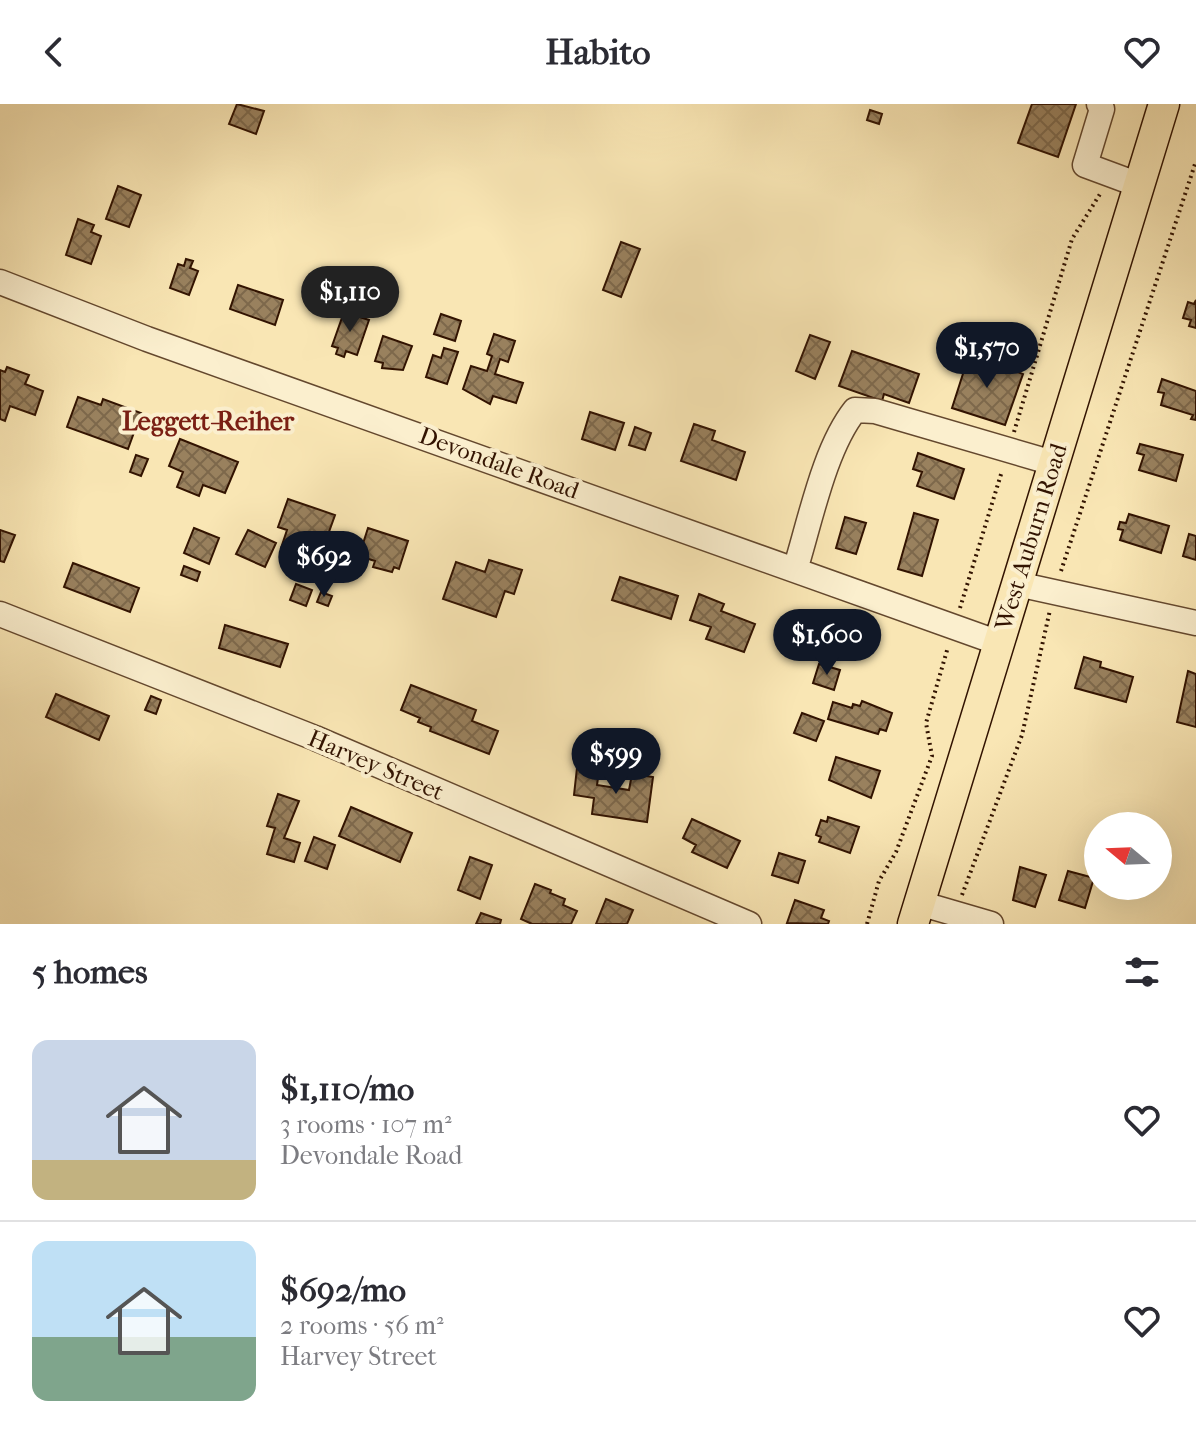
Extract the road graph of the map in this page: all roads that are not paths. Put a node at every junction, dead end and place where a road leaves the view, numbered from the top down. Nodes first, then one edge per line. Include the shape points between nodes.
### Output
1 (1099, 104) edge
2 (1164, 104) edge
3 (1139, 185) junction
4 (0, 282) edge
5 (1053, 463) junction
6 (795, 570) junction
7 (1017, 584) junction
8 (0, 614) edge
9 (1196, 623) edge
10 (999, 643) junction
11 (916, 913) edge
12 (749, 924) edge
13 (991, 924) edge

1 - 3 street via 1102,109 1085,165
2 - 3 main road, West Auburn Road
3 - 5 main road, West Auburn Road
4 - 6 street, Devondale Road
5 - 6 street via 875,411 855,410 832,454
5 - 7 main road, West Auburn Road
6 - 10 street, Devondale Road
7 - 9 street
7 - 10 main road, West Auburn Road
8 - 12 street, Harvey Street via 315,738
10 - 11 main road, West Auburn Road
11 - 13 street via 955,914

